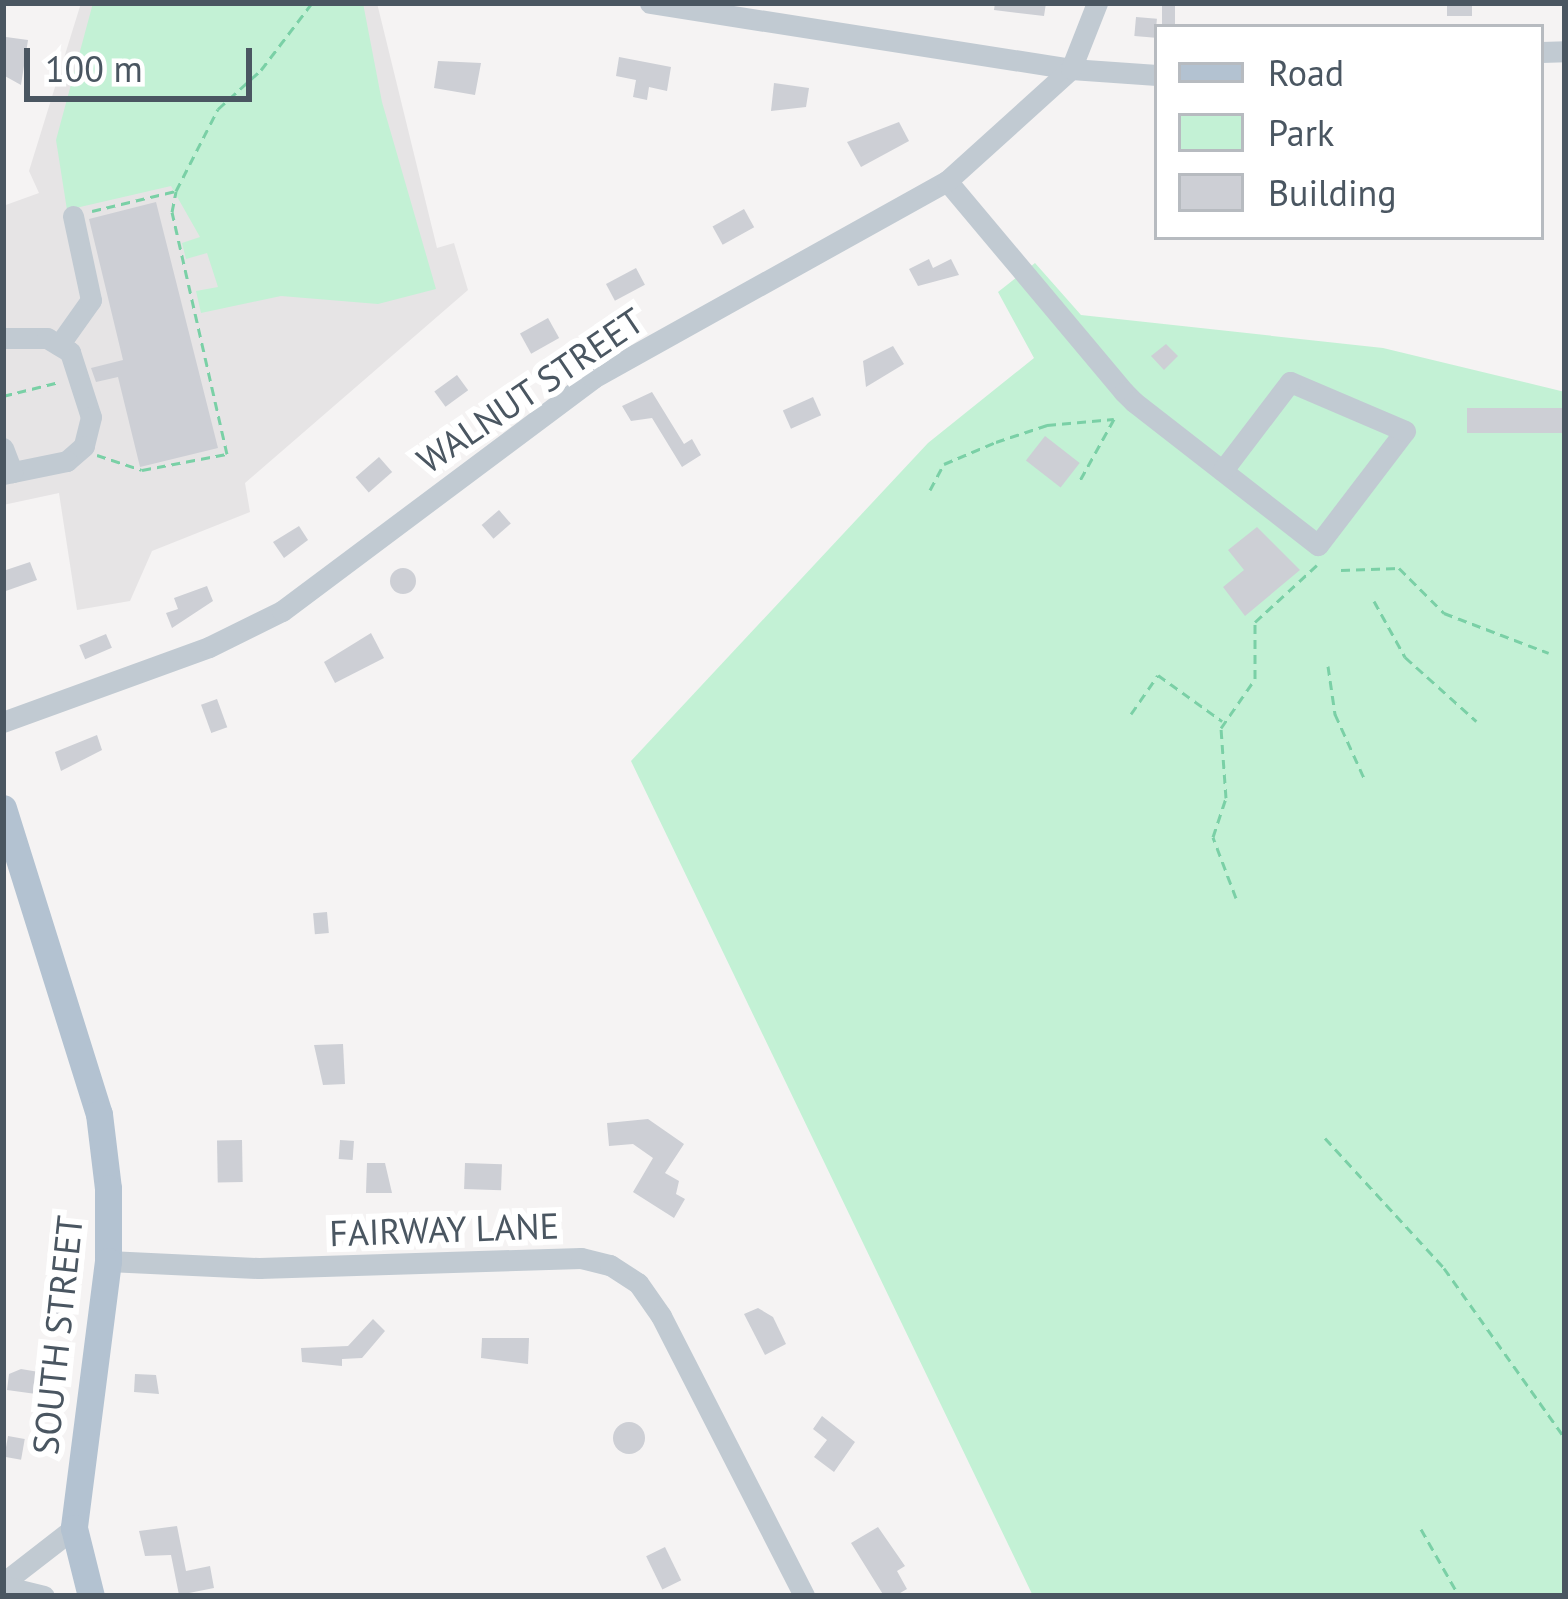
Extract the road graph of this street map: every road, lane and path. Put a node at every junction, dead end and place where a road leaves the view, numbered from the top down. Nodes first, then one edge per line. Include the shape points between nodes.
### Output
1 (312, 3) edge
2 (650, 3) edge
3 (1097, 3) edge
4 (1072, 69) junction
5 (1154, 75) edge
6 (947, 181) junction
7 (176, 190) junction
8 (73, 216) joint
9 (3, 338) edge
10 (59, 345) junction
11 (78, 378) junction
12 (3, 396) edge
13 (3, 448) edge
14 (90, 452) dead end
15 (1223, 470) junction
16 (8, 473) edge
17 (1078, 484) dead end
18 (930, 490) dead end
19 (1323, 550) junction
20 (1341, 570) dead end
21 (1374, 601) dead end
22 (1549, 653) dead end
23 (1328, 666) dead end
24 (1267, 667) dead end
25 (1256, 669) junction
26 (1131, 714) dead end
27 (1476, 721) dead end
28 (3, 722) edge
29 (1223, 722) junction
30 (1364, 778) dead end
31 (3, 808) edge
32 (1236, 898) dead end
33 (1325, 1138) dead end
34 (108, 1261) junction
35 (1565, 1438) edge
36 (74, 1528) junction
37 (1421, 1529) dead end
38 (3, 1584) edge
39 (44, 1596) edge
40 (91, 1596) edge
41 (804, 1596) edge
42 (1460, 1596) edge

1 - 7 path via 248,86 218,110
2 - 4 street
3 - 4 street, WALNUT STREET
4 - 5 street
4 - 6 street, WALNUT STREET
6 - 15 street via 1115,383
6 - 28 street, WALNUT STREET via 593,378 282,611 209,647
7 - 8 path
7 - 14 path via 172,212 227,454 142,470
8 - 10 street via 91,300
9 - 10 street
10 - 11 street
11 - 12 path
11 - 16 street via 91,417 84,446 67,461
13 - 16 street
15 - 19 street
15 - 19 street via 1290,382 1406,431
17 - 18 path via 1114,419 1047,424 996,442 944,464
19 - 25 path via 1255,622
20 - 22 path via 1399,568 1444,613
21 - 27 path via 1405,656
23 - 30 path via 1335,714
24 - 25 path
25 - 29 path via 1249,693
26 - 29 path via 1158,675
29 - 32 path via 1226,804 1214,842
31 - 34 main road, SOUTH STREET via 99,1114
33 - 35 path via 1444,1268
34 - 36 main road, SOUTH STREET
34 - 41 street, FAIRWAY LANE via 260,1268 581,1258 610,1265 638,1283 661,1316
36 - 38 street
36 - 40 main road, SOUTH STREET
37 - 42 path
38 - 39 street

